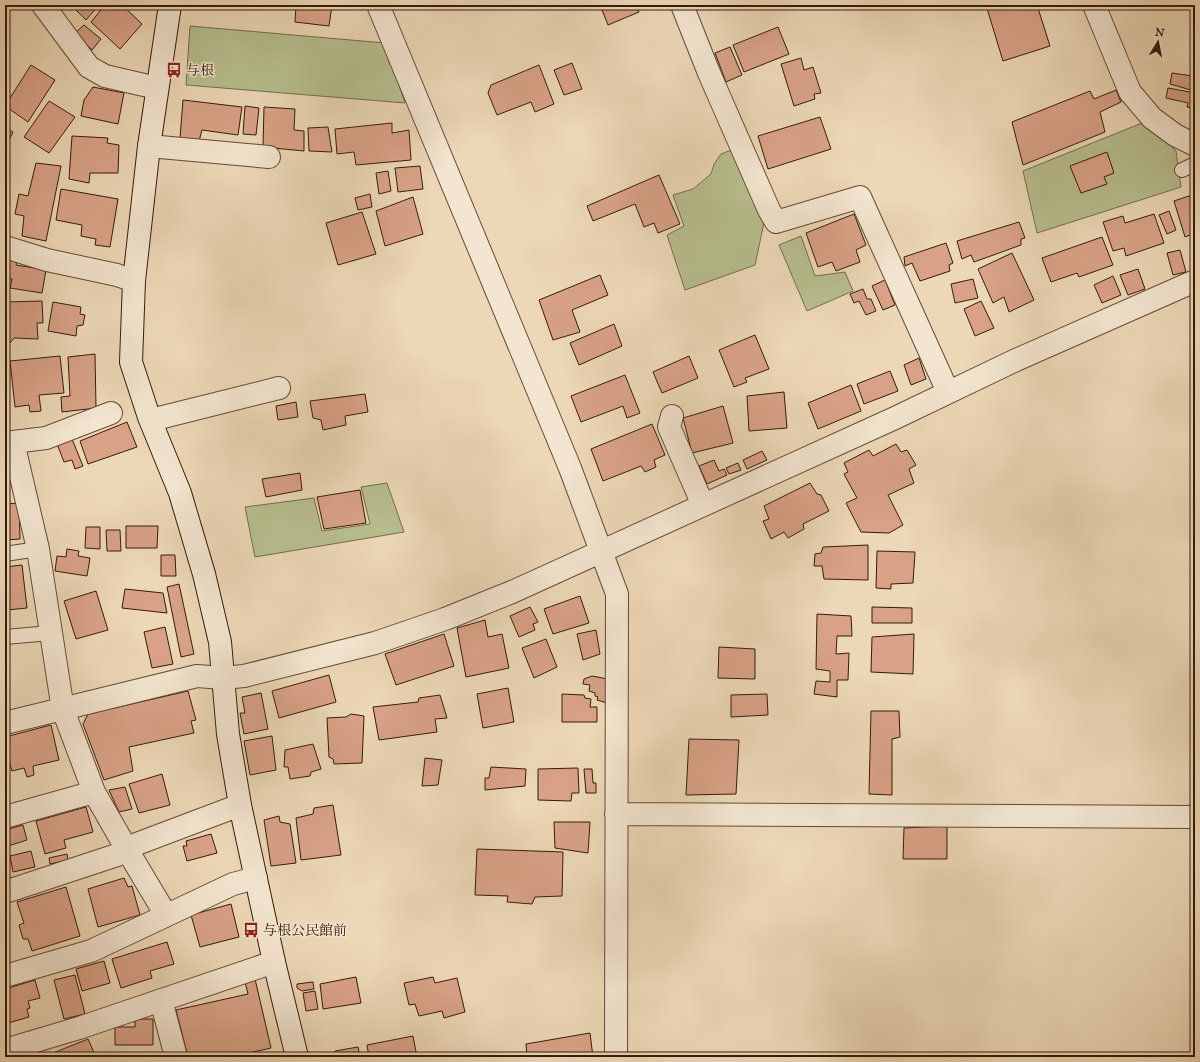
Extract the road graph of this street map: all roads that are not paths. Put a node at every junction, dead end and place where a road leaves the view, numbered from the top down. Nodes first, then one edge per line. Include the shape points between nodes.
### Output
1 (43, 5) edge
2 (170, 5) edge
3 (378, 5) edge
4 (682, 5) edge
5 (1094, 5) edge
6 (157, 88) junction
7 (1195, 145) edge
8 (149, 146) junction
9 (269, 157) dead end
10 (1195, 164) edge
11 (1182, 170) dead end
12 (5, 247) edge
13 (134, 281) junction
14 (1195, 281) edge
15 (279, 388) dead end
16 (948, 392) junction
17 (111, 413) dead end
18 (672, 416) dead end
19 (151, 420) junction
20 (9, 443) edge
21 (703, 505) junction
22 (38, 549) junction
23 (600, 551) junction
24 (5, 554) edge
25 (50, 633) junction
26 (5, 637) edge
27 (223, 678) junction
28 (63, 710) junction
29 (5, 723) edge
30 (94, 792) junction
31 (240, 805) junction
32 (616, 814) junction
33 (5, 817) edge
34 (1195, 817) edge
35 (126, 848) junction
36 (256, 878) junction
37 (5, 892) edge
38 (166, 915) junction
39 (274, 962) junction
40 (5, 976) edge
41 (162, 1000) junction
42 (5, 1050) edge
43 (176, 1057) edge
44 (297, 1057) edge
45 (616, 1057) edge

1 - 6 street via 89,67 105,76
2 - 6 street
3 - 23 street via 567,460
4 - 16 street via 709,73 776,222 860,197
5 - 7 street via 1130,92 1152,118 1175,135
6 - 8 street
8 - 9 street
8 - 13 street
10 - 11 lane
12 - 13 street
13 - 19 street via 130,362
14 - 16 street
15 - 19 street
16 - 21 street
17 - 20 street via 46,438
18 - 21 street via 669,427
19 - 27 street via 180,493 204,574 220,642
20 - 22 street
21 - 23 street
22 - 24 lane
22 - 25 street
23 - 27 street via 512,592 375,643 244,676
23 - 32 street via 617,594
25 - 26 lane
25 - 28 street
27 - 28 street via 197,676
27 - 31 street via 228,734
28 - 29 street
28 - 30 street
30 - 33 street
30 - 35 street
31 - 35 street
31 - 36 street
32 - 34 street
32 - 45 street
35 - 37 street via 117,855
35 - 38 street
36 - 38 street via 233,884
36 - 39 street
38 - 40 street via 91,951
39 - 41 street
39 - 44 street
41 - 42 street
41 - 43 street

